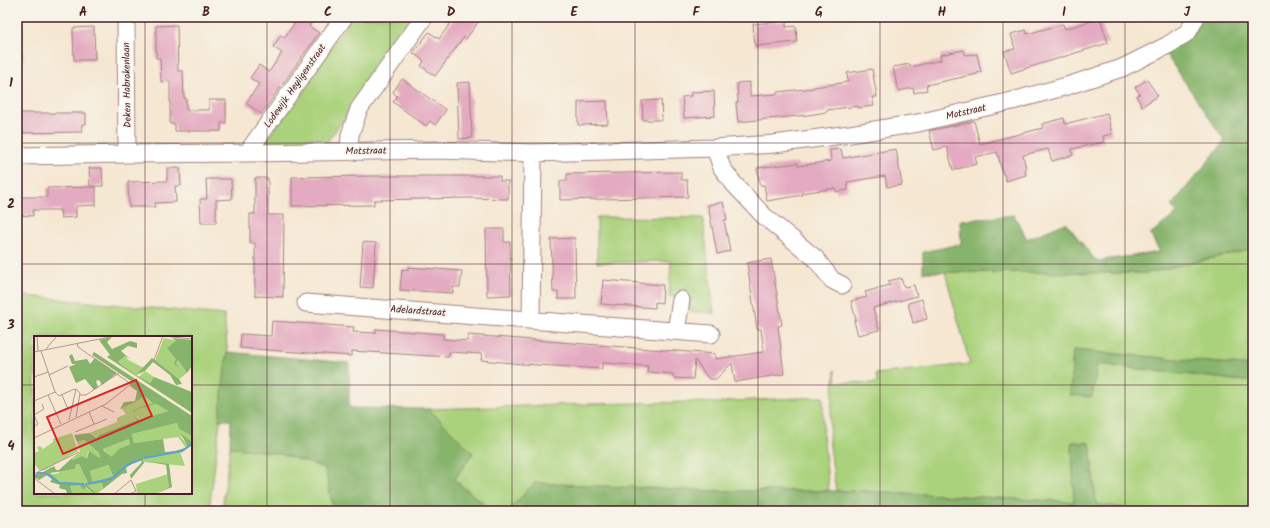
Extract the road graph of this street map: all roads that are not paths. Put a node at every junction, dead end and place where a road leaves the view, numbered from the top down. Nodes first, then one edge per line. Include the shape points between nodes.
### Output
1 (126, 17) edge
2 (424, 17) edge
3 (1196, 17) edge
4 (343, 18) edge
5 (715, 148) junction
6 (349, 151) junction
7 (533, 153) junction
8 (128, 154) junction
9 (247, 154) junction
10 (17, 156) edge
11 (842, 286) dead end
12 (681, 300) dead end
13 (306, 303) dead end
14 (531, 320) junction
15 (676, 331) junction
16 (711, 334) dead end

1 - 8 street, Deken Habrakenlaan
2 - 6 street via 359,108 350,135
3 - 5 street, Motstraat via 1188,32 1122,68 1033,96 918,123 774,144
4 - 9 street, Lodewijk Heyligenstraat
5 - 7 street, Motstraat
5 - 11 street via 722,168 734,184 764,216 815,258 832,280
6 - 7 street, Motstraat
6 - 9 street, Motstraat
7 - 14 street
8 - 9 street, Motstraat
8 - 10 street, Motstraat
12 - 15 street
13 - 14 street, Adelardstraat
14 - 15 street, Adelardstraat
15 - 16 street, Adelardstraat

